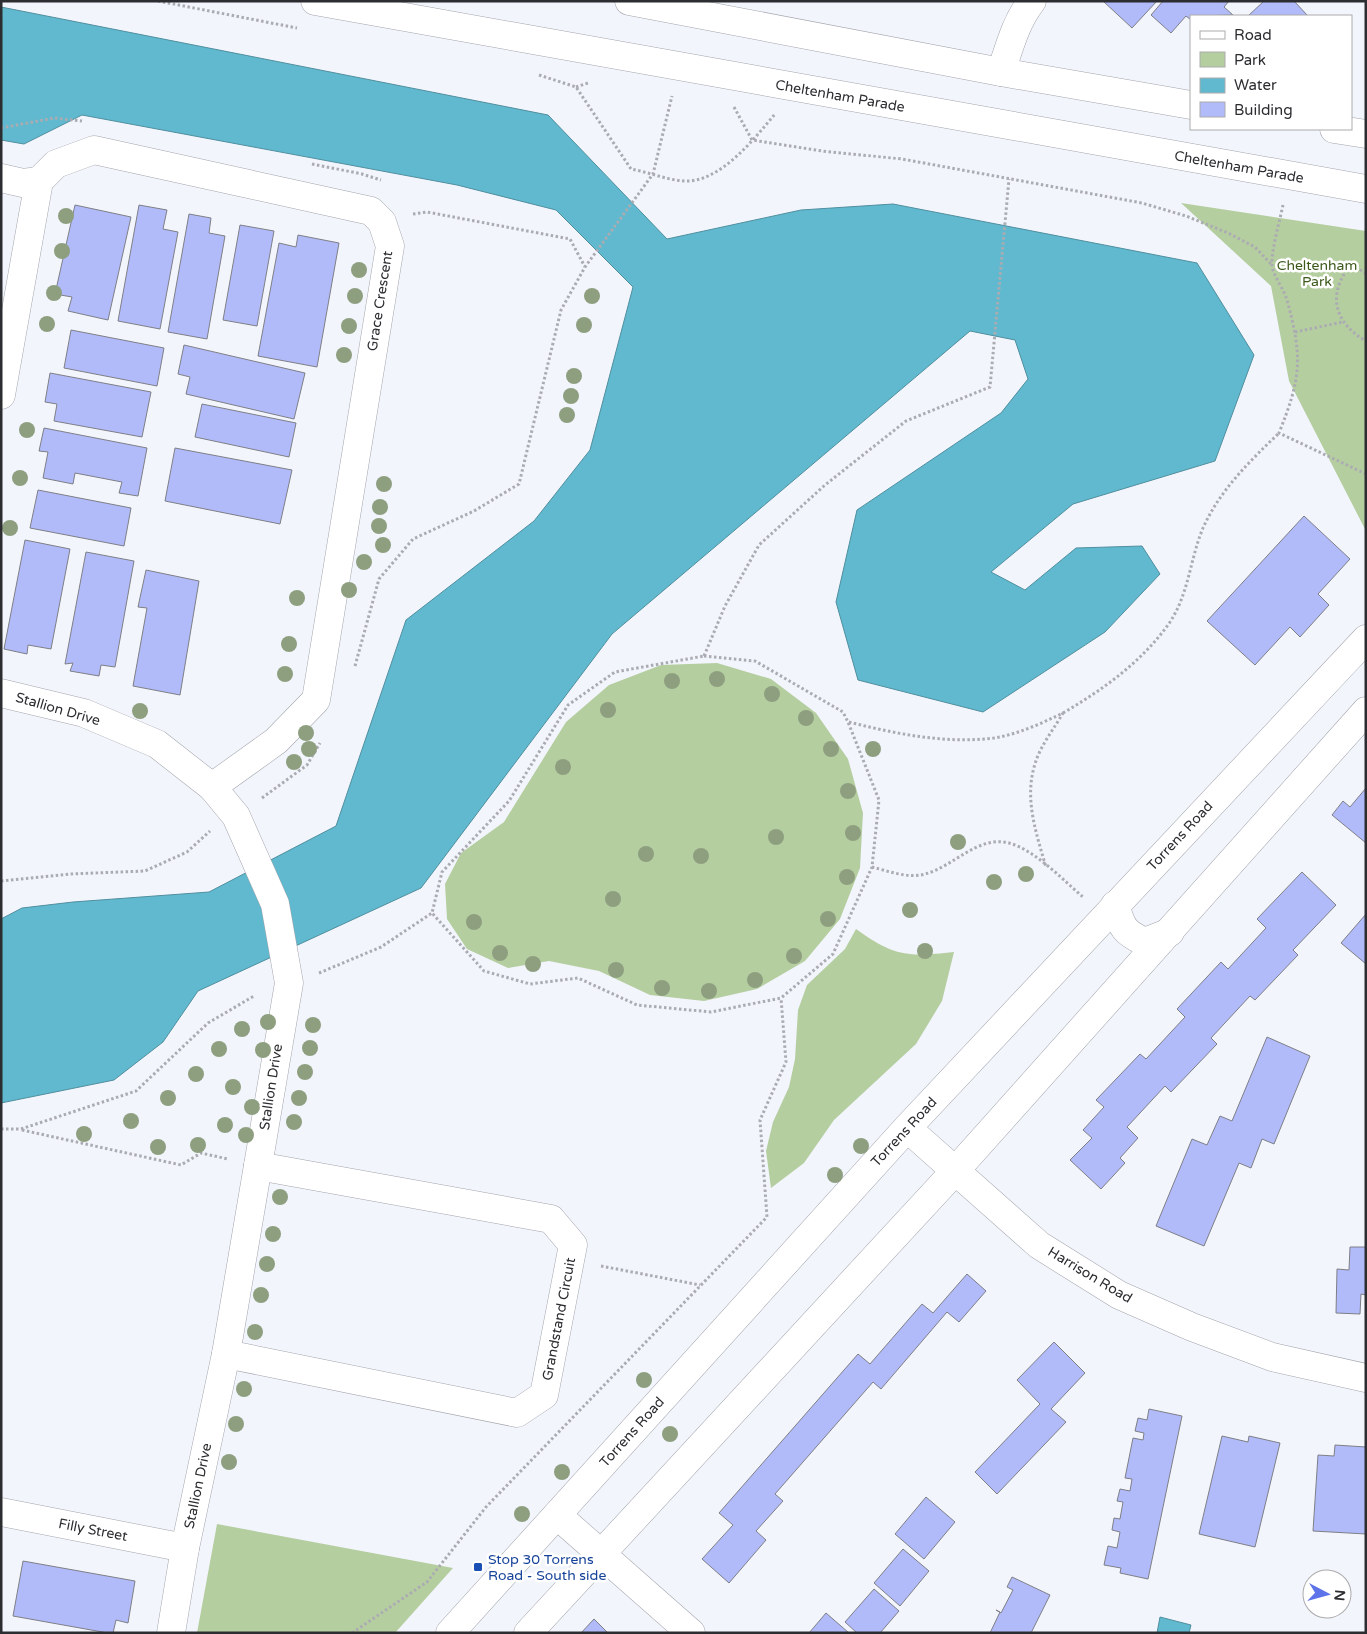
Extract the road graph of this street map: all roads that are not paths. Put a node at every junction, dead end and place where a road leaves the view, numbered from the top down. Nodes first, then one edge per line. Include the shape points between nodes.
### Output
1 (315, 1) edge
2 (629, 1) edge
3 (1032, 1) edge
4 (1001, 72) junction
5 (1190, 104) edge
6 (1340, 130) edge
7 (1366, 134) edge
8 (1, 178) edge
9 (39, 181) junction
10 (1366, 189) edge
11 (1, 395) edge
12 (1366, 639) edge
13 (1, 693) edge
14 (1366, 711) edge
15 (212, 787) junction
16 (1115, 905) junction
17 (1170, 932) junction
18 (907, 1128) junction
19 (247, 1163) junction
20 (955, 1171) junction
21 (226, 1354) junction
22 (1366, 1378) edge
23 (1, 1512) edge
24 (556, 1515) junction
25 (185, 1548) junction
26 (602, 1553) junction
27 (171, 1633) edge
28 (450, 1633) edge
29 (528, 1633) edge
30 (692, 1633) edge

1 - 10 main road, Cheltenham Parade
2 - 4 main road
3 - 4 main road via 1010,42
4 - 5 main road
6 - 7 main road
8 - 9 main road via 24,183
9 - 11 main road
9 - 15 main road, Grace Crescent via 56,164 94,150 371,211 382,222 390,246 316,700 276,742
12 - 16 main road, Torrens Road
13 - 15 main road, Stallion Drive via 84,713 157,744
14 - 17 main road
15 - 19 main road, Stallion Drive via 236,816 275,904 288,987
16 - 17 main road via 1122,927 1130,935 1145,942
16 - 18 main road, Torrens Road
17 - 20 main road
18 - 20 main road, Harrison Road
18 - 24 main road, Torrens Road
19 - 21 main road, Stallion Drive
19 - 21 main road, Grandstand Circuit via 551,1219 573,1245 544,1395 517,1413
20 - 22 main road, Harrison Road via 1040,1245 1119,1295 1272,1357
20 - 26 main road
21 - 25 main road, Stallion Drive
23 - 25 main road, Filly Street
24 - 26 main road
24 - 28 main road, Torrens Road
25 - 27 main road, Stallion Drive
26 - 29 main road
26 - 30 main road

